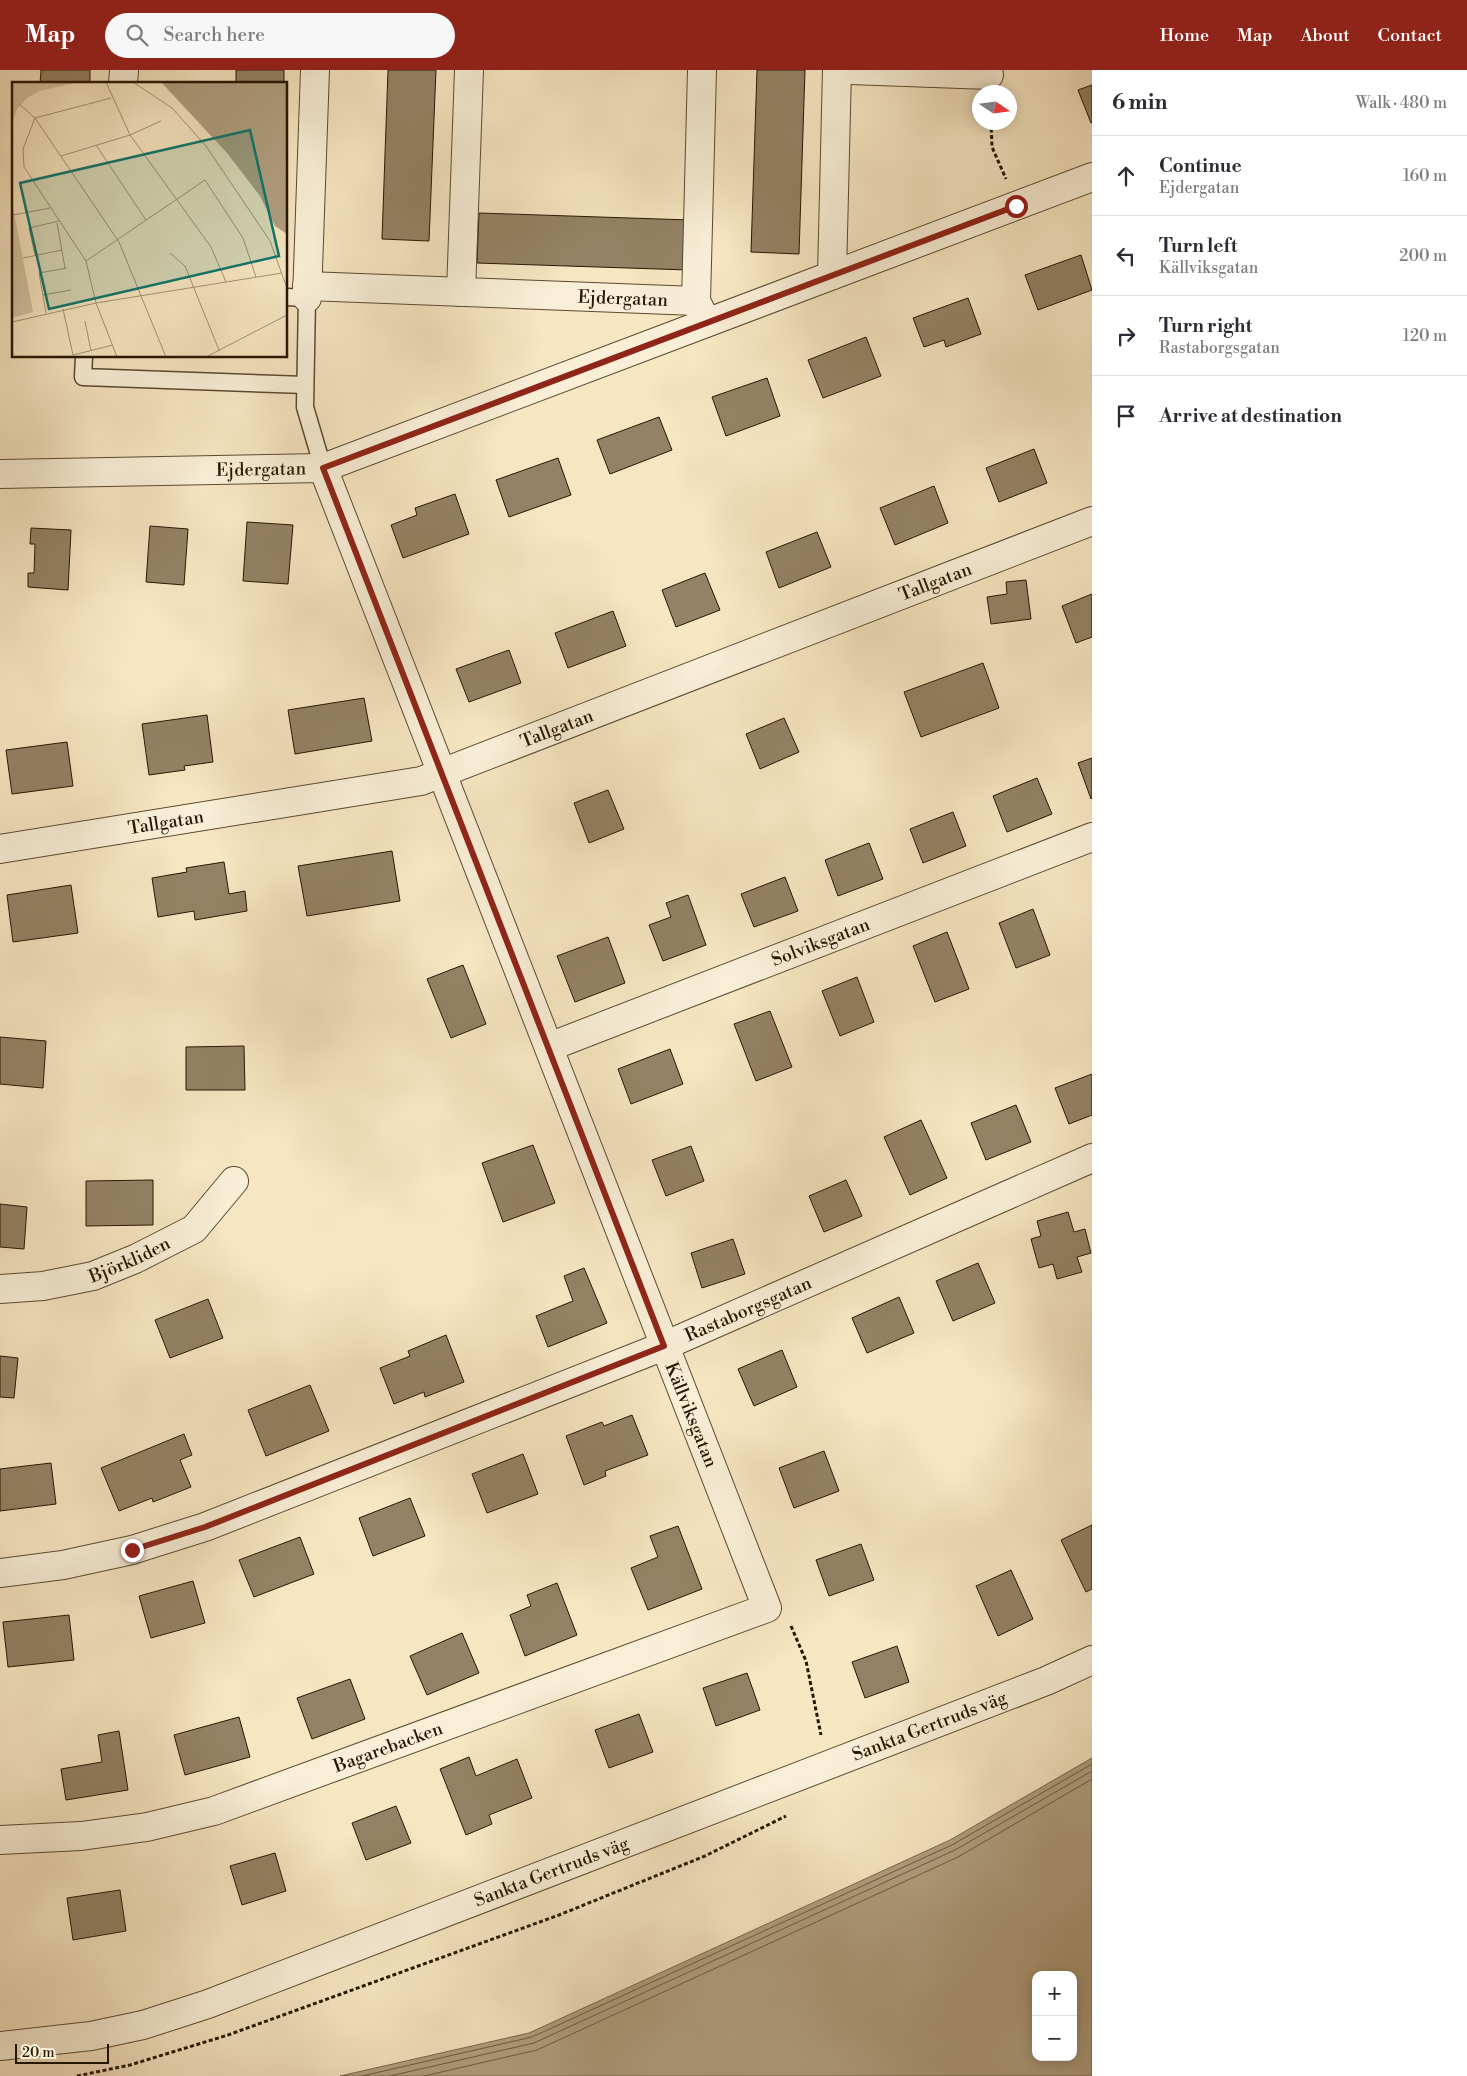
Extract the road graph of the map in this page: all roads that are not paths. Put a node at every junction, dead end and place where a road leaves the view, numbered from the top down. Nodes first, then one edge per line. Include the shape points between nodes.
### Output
1 (315, 70) edge
2 (469, 70) edge
3 (702, 70) edge
4 (836, 70) edge
5 (850, 70) edge
6 (989, 74) dead end
7 (1092, 177) edge
8 (832, 276) junction
9 (461, 292) junction
10 (300, 294) edge
11 (702, 312) junction
12 (84, 358) edge
13 (305, 386) junction
14 (323, 468) junction
15 (0, 474) edge
16 (1092, 521) edge
17 (440, 773) junction
18 (1092, 837) edge
19 (0, 849) edge
20 (549, 1046) junction
21 (1092, 1158) edge
22 (234, 1182) dead end
23 (0, 1289) edge
24 (664, 1346) junction
25 (0, 1573) edge
26 (778, 1615) joint
27 (1092, 1660) edge
28 (0, 1840) edge
29 (0, 2046) edge

1 - 10 street
2 - 9 street
3 - 11 street
4 - 8 street
5 - 6 street
7 - 8 street, Ejdergatan
8 - 11 street, Ejdergatan
9 - 10 street, Ejdergatan
9 - 11 street, Ejdergatan
10 - 13 lane
11 - 14 street, Ejdergatan
12 - 13 lane via 83,377
13 - 14 lane via 305,407
14 - 15 street, Ejdergatan
14 - 17 street, Källviksgatan
16 - 17 street, Tallgatan
17 - 19 street, Tallgatan via 421,781
17 - 20 street, Källviksgatan
18 - 20 street, Solviksgatan
20 - 24 street, Källviksgatan
21 - 24 street, Rastaborgsgatan
22 - 23 street, Björkliden via 194,1229 135,1259 93,1276 43,1286
24 - 25 street, Rastaborgsgatan via 205,1527 132,1550 63,1565
24 - 26 street, Källviksgatan
26 - 28 street, Bagarebacken via 214,1811 147,1827 81,1836
27 - 29 street, Sankta Gertruds väg via 1046,1681 208,2004 143,2025 91,2036

